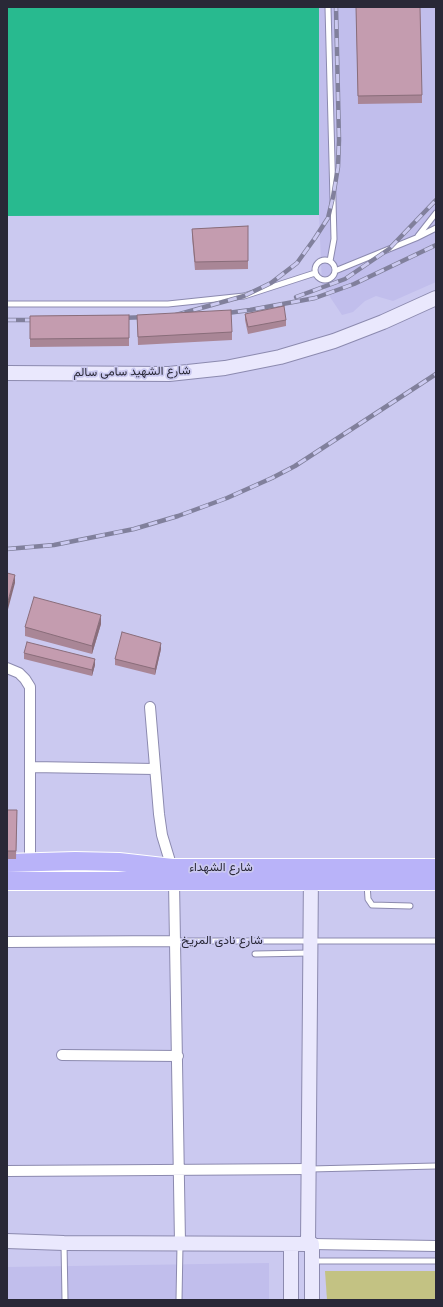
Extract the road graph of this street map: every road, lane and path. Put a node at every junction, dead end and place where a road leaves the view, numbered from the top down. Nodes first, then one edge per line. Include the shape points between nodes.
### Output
1 (328, 7) edge
2 (436, 214) edge
3 (436, 228) edge
4 (416, 238) junction
5 (330, 260) junction
6 (335, 271) junction
7 (315, 273) junction
8 (436, 298) edge
9 (7, 304) edge
10 (7, 373) edge
11 (7, 668) edge
12 (150, 707) dead end
13 (31, 768) junction
14 (155, 769) junction
15 (75, 861) junction
16 (30, 862) junction
17 (119, 862) junction
18 (7, 863) edge
19 (436, 868) edge
20 (311, 874) junction
21 (173, 875) junction
22 (7, 881) edge
23 (366, 881) junction
24 (436, 881) edge
25 (75, 882) junction
26 (117, 882) junction
27 (410, 906) dead end
28 (175, 941) junction
29 (436, 941) edge
30 (7, 942) edge
31 (310, 947) junction
32 (255, 954) dead end
33 (62, 1055) dead end
34 (178, 1056) junction
35 (436, 1166) edge
36 (309, 1169) junction
37 (179, 1170) junction
38 (7, 1171) edge
39 (7, 1241) edge
40 (64, 1243) junction
41 (180, 1244) junction
42 (291, 1244) junction
43 (310, 1244) junction
44 (436, 1246) edge
45 (312, 1261) junction
46 (436, 1261) edge
47 (312, 1282) junction
48 (291, 1283) junction
49 (65, 1300) edge
50 (179, 1300) edge
51 (291, 1300) edge
52 (312, 1300) edge

1 - 5 lane via 334,239
2 - 4 lane
3 - 4 lane
4 - 6 lane
5 - 6 lane
5 - 7 lane via 318,262 314,269
6 - 7 lane via 332,278 324,280
7 - 9 lane via 244,296 168,304
8 - 10 street, شارع الشهيد سامى سالم via 334,341 280,357 225,368 169,374
11 - 13 street via 19,673 30,687
12 - 14 street
13 - 14 street
13 - 16 street
14 - 21 street via 161,827
15 - 16 highway, شارع الشهداء
15 - 17 highway, شارع الشهداء
15 - 25 highway via 78,871
16 - 18 highway, شارع الشهداء
17 - 21 highway, شارع الشهداء
17 - 26 highway
19 - 20 highway, شارع الشهداء
20 - 21 highway, شارع الشهداء
20 - 23 highway, شارع الشهداء
20 - 31 street
21 - 26 highway, شارع الشهداء
21 - 28 street
22 - 25 highway, شارع الشهداء
23 - 24 highway, شارع الشهداء
23 - 27 lane via 368,899 372,905
25 - 26 highway, شارع الشهداء
28 - 30 street, شارع نادى المريخ
28 - 31 lane, شارع نادى المريخ
28 - 34 street
29 - 31 lane, شارع نادى المريخ
31 - 32 lane
31 - 36 street
33 - 34 street
34 - 37 street
35 - 36 lane
36 - 37 street
36 - 43 street
37 - 38 street
37 - 41 street
39 - 40 street
40 - 41 street
40 - 49 lane
41 - 42 street
41 - 50 lane
42 - 43 street
42 - 48 street
43 - 44 street
43 - 45 street
45 - 46 lane
45 - 47 street
47 - 48 street via 299,1277
47 - 52 street
48 - 51 street

